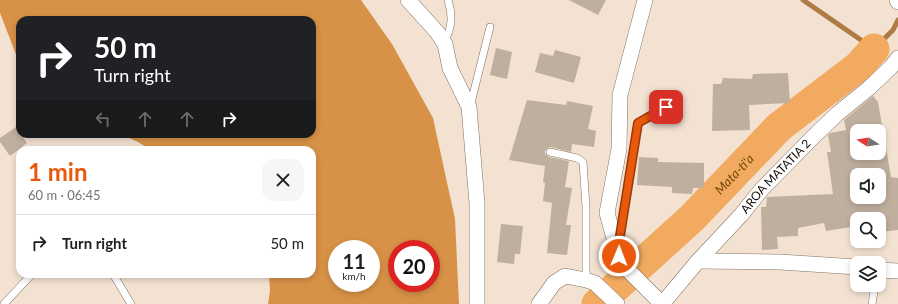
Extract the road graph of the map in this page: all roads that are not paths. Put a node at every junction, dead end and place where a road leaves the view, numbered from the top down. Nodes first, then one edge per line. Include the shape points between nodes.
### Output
1 (408, 0) edge
2 (448, 0) edge
3 (645, 0) edge
4 (490, 27) dead end
5 (444, 42) junction
6 (898, 58) edge
7 (666, 107) dead end
8 (469, 111) junction
9 (550, 152) dead end
10 (622, 261) junction
11 (698, 261) junction
12 (850, 267) edge
13 (886, 270) edge
14 (898, 271) edge
15 (28, 278) edge
16 (115, 278) edge
17 (590, 282) junction
18 (874, 292) edge
19 (4, 304) edge
20 (131, 304) edge
21 (477, 304) edge
22 (539, 304) edge
23 (618, 304) edge
24 (662, 304) edge
25 (872, 304) edge

1 - 5 street
2 - 5 lane via 451,24
3 - 10 street via 620,95 619,149 607,213
4 - 8 lane
5 - 8 street via 450,68
6 - 11 street, AROA MATATIA 2 via 869,88 810,139
7 - 10 lane via 638,123 620,234
8 - 21 street via 477,203
9 - 17 lane via 577,158 583,162
10 - 24 street
11 - 12 street
11 - 24 street, AROA MATATIA 2
13 - 14 street
15 - 19 lane
16 - 20 lane
17 - 22 street via 565,276 550,287
17 - 23 street
18 - 25 lane

